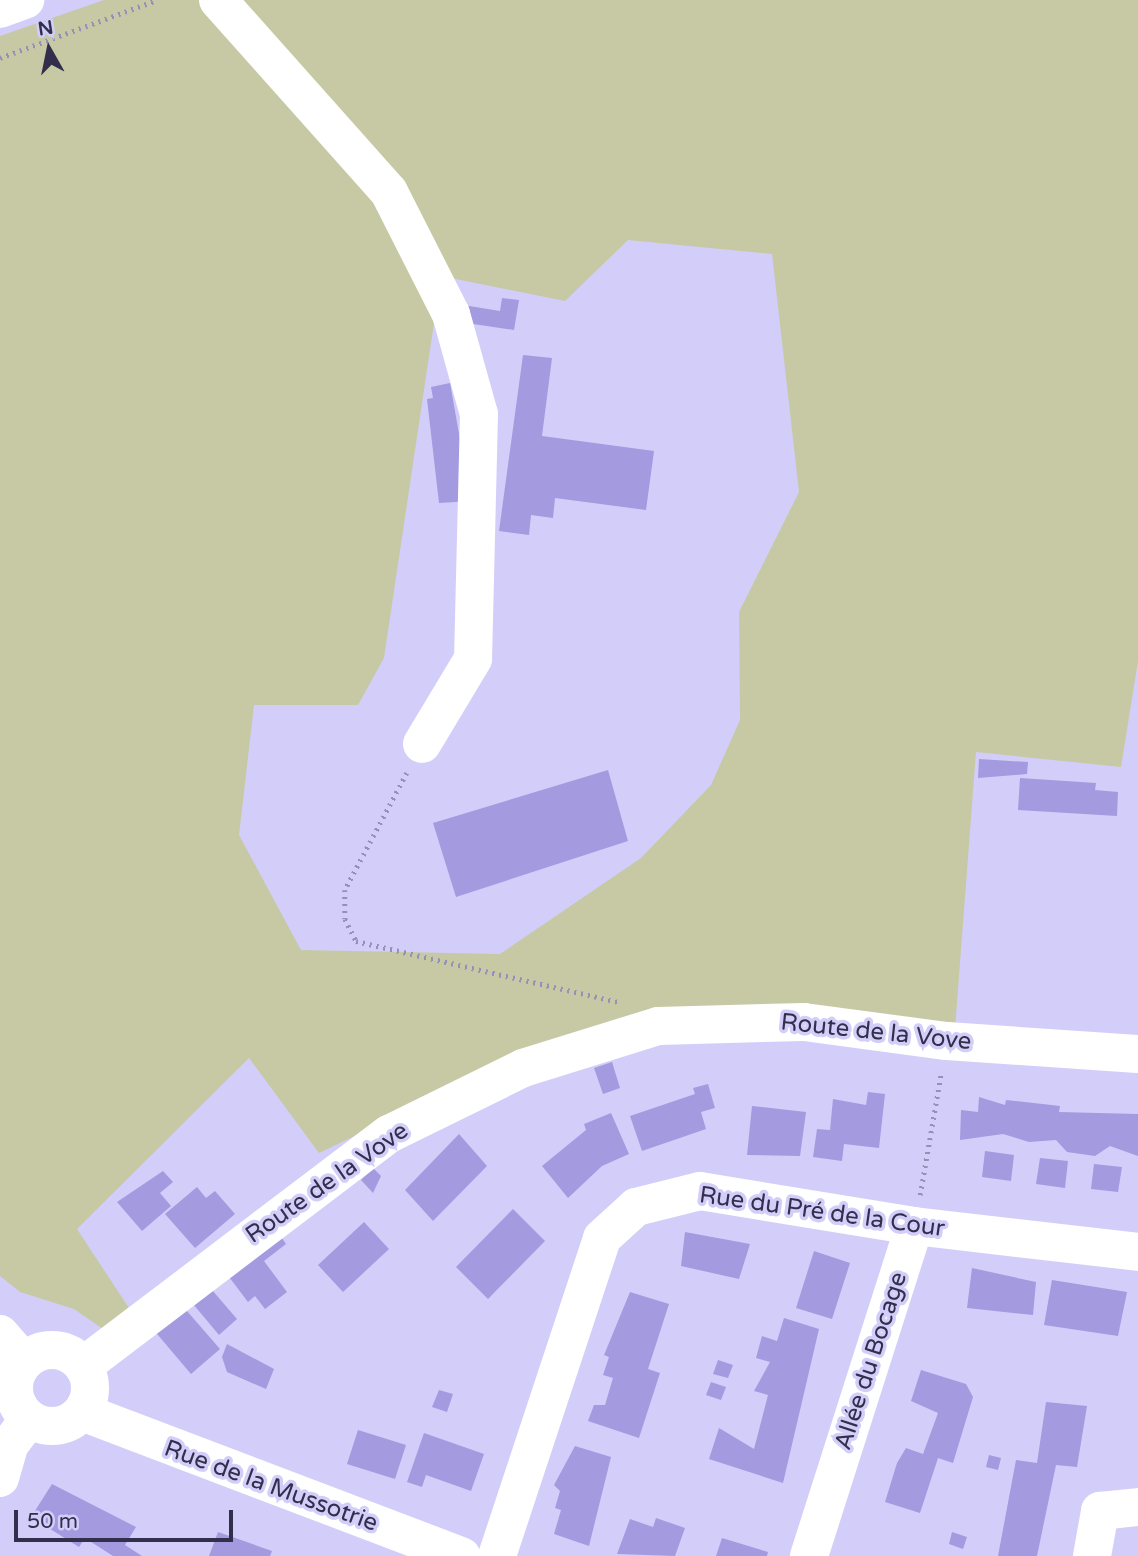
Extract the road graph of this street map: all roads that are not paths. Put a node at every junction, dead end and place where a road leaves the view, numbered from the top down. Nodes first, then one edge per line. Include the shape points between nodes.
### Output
1 (25, 0) edge
2 (218, 0) edge
3 (0, 9) edge
4 (422, 744) road end
5 (1138, 1054) edge
6 (914, 1226) junction
7 (1138, 1252) edge
8 (12, 1348) edge
9 (83, 1366) junction
10 (82, 1412) junction
11 (29, 1419) junction
12 (0, 1478) edge
13 (1138, 1507) edge
14 (462, 1556) edge
15 (497, 1556) edge
16 (809, 1556) edge
17 (1092, 1556) edge

1 - 3 street
2 - 4 street via 389,192 451,314 479,414 473,659
5 - 9 street, Route de la Vove via 947,1041 804,1022 659,1026 523,1068 389,1134
6 - 7 street, Rue du Pré de la Cour
6 - 15 street, Rue du Pré de la Cour via 700,1191 636,1207 601,1238
6 - 16 street, Allée du Bocage
8 - 9 street via 54,1350
8 - 11 street via 14,1385
9 - 10 street via 90,1389
10 - 11 street via 51,1426
10 - 14 street, Rue de la Mussotrie
11 - 12 street via 10,1444
13 - 17 street via 1100,1511

